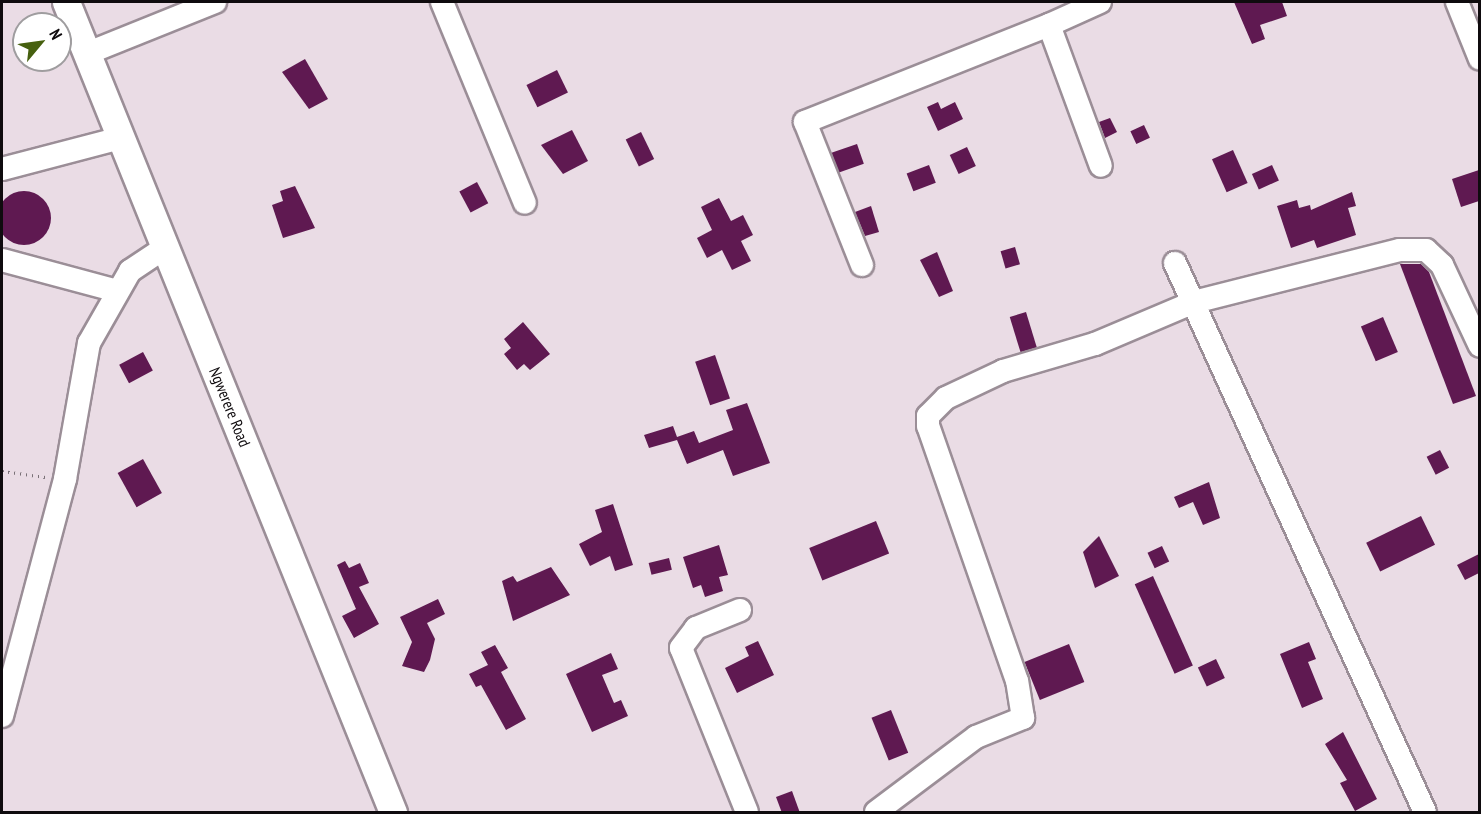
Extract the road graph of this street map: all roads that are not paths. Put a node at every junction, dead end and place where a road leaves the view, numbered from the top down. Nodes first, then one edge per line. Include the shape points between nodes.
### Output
1 (66, 2) edge
2 (215, 2) edge
3 (442, 2) edge
4 (1100, 2) edge
5 (1456, 2) edge
6 (1075, 6) edge
7 (1049, 26) junction
8 (88, 52) junction
9 (1479, 59) edge
10 (120, 138) junction
11 (1101, 166) dead end
12 (2, 169) edge
13 (525, 203) dead end
14 (166, 247) junction
15 (2, 260) edge
16 (1175, 263) dead end
17 (862, 266) dead end
18 (118, 291) junction
19 (1194, 302) junction
20 (1479, 346) edge
21 (740, 610) dead end
22 (2, 716) edge
23 (393, 813) edge
24 (747, 813) edge
25 (876, 813) edge
26 (1425, 813) edge

1 - 8 main road, Ngwerere Road
2 - 8 street
3 - 13 street
4 - 6 street
5 - 9 street
6 - 7 street
7 - 11 street
7 - 17 street via 806,122
8 - 10 main road, Ngwerere Road
10 - 12 street
10 - 14 main road, Ngwerere Road
14 - 18 street via 138,263
14 - 23 main road, Ngwerere Road
15 - 18 street
16 - 19 street
18 - 22 street via 81,368 65,479
19 - 20 street via 1364,255 1426,250 1442,265
19 - 25 street via 1095,344 1003,371 946,398 928,416 1024,708 1015,725 976,737
19 - 26 street
21 - 24 street via 696,628 681,648

